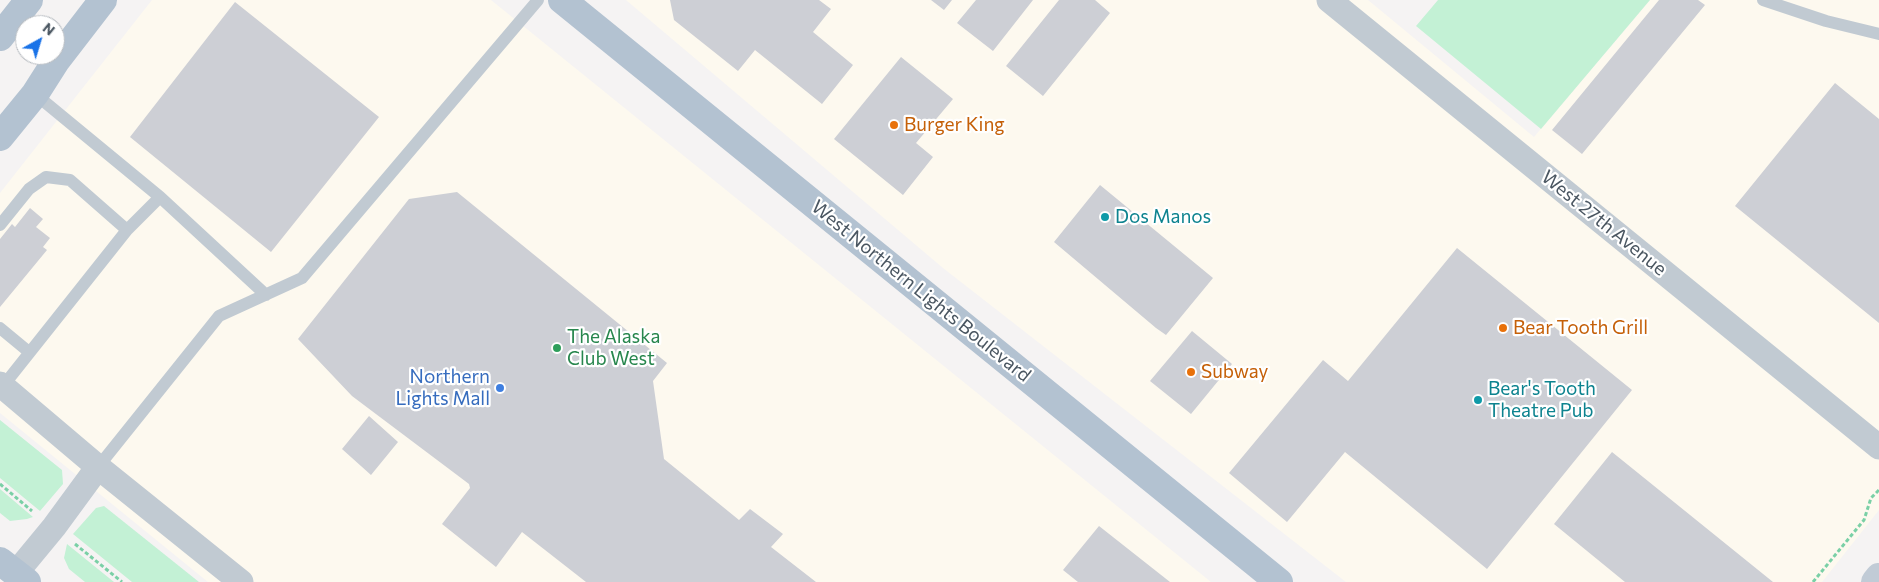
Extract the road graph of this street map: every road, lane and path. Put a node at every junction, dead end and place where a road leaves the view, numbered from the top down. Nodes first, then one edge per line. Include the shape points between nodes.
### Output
1 (29, 0) edge
2 (103, 0) edge
3 (538, 0) edge
4 (562, 0) edge
5 (1329, 0) edge
6 (1763, 0) edge
7 (1879, 34) edge
8 (0, 37) edge
9 (34, 94) junction
10 (0, 136) edge
11 (160, 197) junction
12 (0, 225) edge
13 (127, 230) junction
14 (266, 295) junction
15 (0, 328) edge
16 (28, 352) junction
17 (1, 385) edge
18 (1879, 447) edge
19 (98, 468) junction
20 (1879, 490) edge
21 (14, 572) edge
22 (1879, 577) edge
23 (241, 582) edge
24 (1280, 582) edge
25 (1813, 582) edge
26 (1875, 582) edge

1 - 8 main road
2 - 9 main road
3 - 14 lane via 302,278
4 - 24 main road, West Northern Lights Boulevard
5 - 18 street, West 27th Avenue
6 - 7 lane
9 - 10 main road
9 - 11 lane
11 - 13 lane
11 - 14 lane
12 - 13 lane via 29,189 46,177 70,180
13 - 16 lane
14 - 19 lane via 219,316
15 - 16 lane
16 - 17 lane
17 - 19 street
19 - 21 street via 54,527
19 - 23 street
20 - 25 path via 1871,498 1864,520
22 - 26 main road

